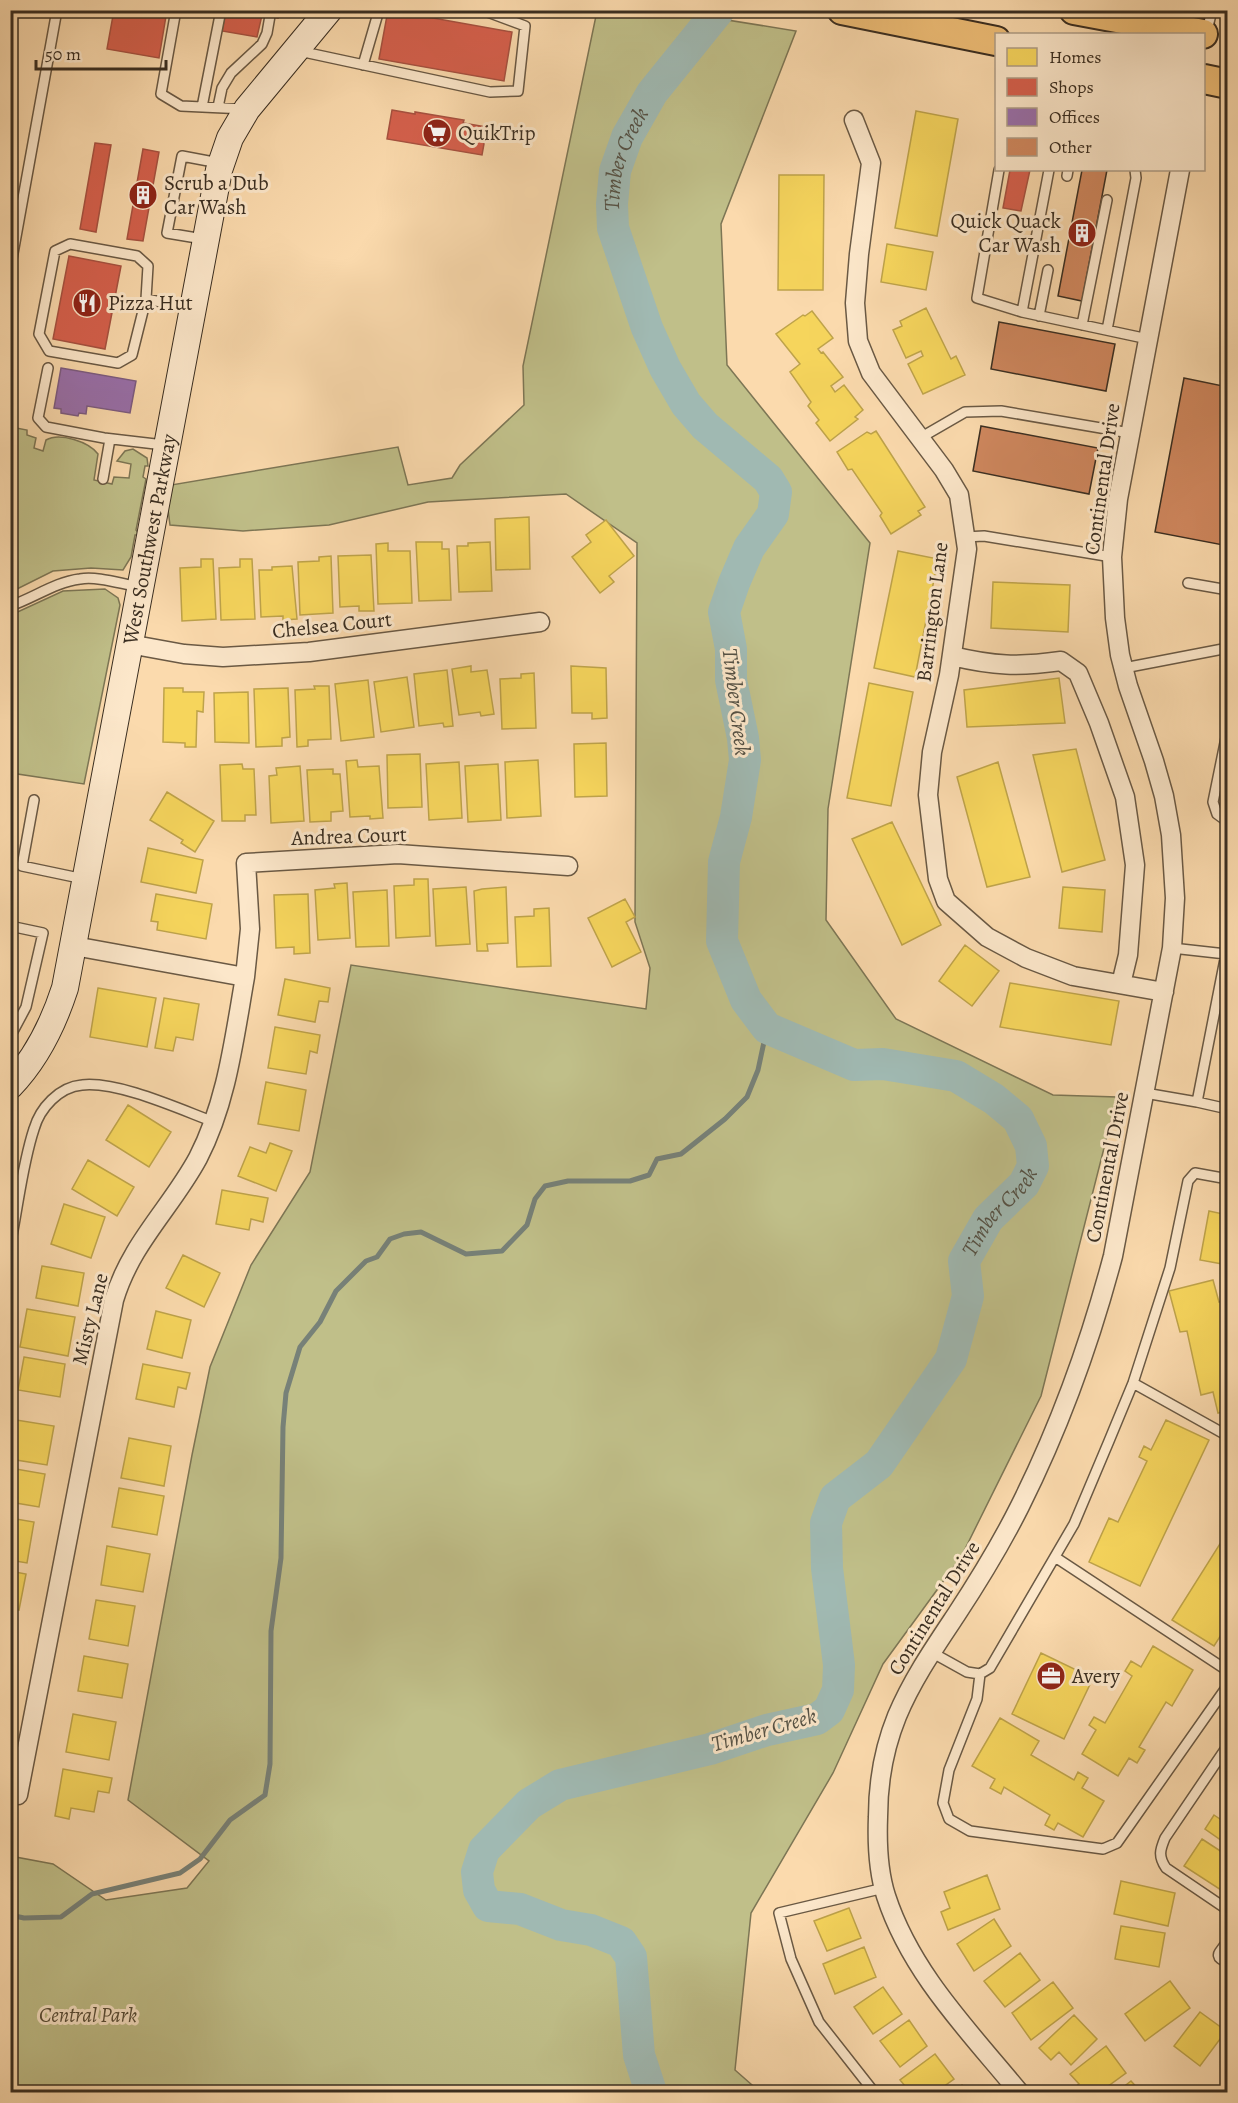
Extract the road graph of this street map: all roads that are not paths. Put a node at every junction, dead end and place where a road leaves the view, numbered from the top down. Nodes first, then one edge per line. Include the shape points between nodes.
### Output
1 (57, 10) edge
2 (176, 10) edge
3 (221, 10) edge
4 (271, 10) edge
5 (329, 10) edge
6 (379, 10) edge
7 (482, 10) edge
8 (1074, 10) edge
9 (852, 13) edge
10 (1203, 33) edge
11 (995, 41) edge
12 (297, 51) junction
13 (363, 65) junction
14 (1205, 79) edge
15 (1227, 84) edge
16 (202, 107) junction
17 (218, 107) junction
18 (247, 109) junction
19 (854, 120) dead end
20 (221, 163) junction
21 (999, 171) edge
22 (1049, 171) edge
23 (1135, 171) edge
24 (1180, 171) edge
25 (1107, 200) dead end
26 (205, 240) junction
27 (10, 270) edge
28 (1048, 270) dead end
29 (146, 299) junction
30 (192, 308) junction
31 (1022, 312) junction
32 (1039, 316) junction
33 (1082, 325) junction
34 (1107, 330) junction
35 (1148, 339) junction
36 (48, 368) dead end
37 (1130, 433) junction
38 (920, 438) junction
39 (110, 439) junction
40 (167, 445) junction
41 (103, 479) dead end
42 (965, 537) junction
43 (1112, 558) junction
44 (1188, 583) dead end
45 (140, 587) junction
46 (1227, 590) edge
47 (10, 606) edge
48 (540, 622) dead end
49 (129, 644) junction
50 (1227, 648) edge
51 (952, 656) junction
52 (1124, 668) junction
53 (1227, 728) edge
54 (34, 800) dead end
55 (1227, 822) edge
56 (568, 866) dead end
57 (86, 879) junction
58 (10, 926) edge
59 (74, 945) junction
60 (1173, 948) junction
61 (1227, 954) edge
62 (245, 977) junction
63 (1121, 984) junction
64 (1164, 992) junction
65 (10, 1037) edge
66 (10, 1086) edge
67 (1145, 1093) junction
68 (1197, 1102) junction
69 (1227, 1109) edge
70 (214, 1122) junction
71 (1227, 1179) edge
72 (10, 1246) edge
73 (1132, 1383) junction
74 (1227, 1436) edge
75 (1055, 1557) junction
76 (931, 1652) junction
77 (1227, 1671) edge
78 (980, 1674) junction
79 (1227, 1685) edge
80 (1227, 1745) edge
81 (14, 1794) edge
82 (884, 1888) junction
83 (1227, 1910) edge
84 (874, 2092) edge
85 (1019, 2092) edge

1 - 27 lane
2 - 16 lane via 161,94 181,106
3 - 16 lane
4 - 17 lane via 262,45 231,73 222,88
5 - 12 street, West Southwest Parkway
6 - 13 lane
7 - 13 lane via 525,26 518,91 490,92
8 - 10 main road
9 - 11 main road
12 - 13 lane
12 - 18 street, West Southwest Parkway
14 - 15 main road
16 - 17 lane
17 - 18 lane
18 - 20 street, West Southwest Parkway
19 - 38 street, Barrington Lane via 871,163 855,303 858,341 871,373
20 - 26 street, West Southwest Parkway
20 - 26 lane via 182,156 168,233
21 - 31 lane via 977,298
22 - 31 lane
23 - 34 lane
24 - 35 street, Continental Drive
25 - 33 lane
26 - 30 street, West Southwest Parkway
28 - 32 lane
29 - 29 lane via 148,266 137,256 70,244 55,251 39,334 49,351 118,363 132,355
29 - 30 lane
30 - 40 street, West Southwest Parkway
31 - 32 lane
32 - 33 lane
33 - 34 lane
34 - 35 lane
35 - 37 street, Continental Drive
36 - 39 lane via 38,418 46,427
37 - 38 lane via 992,411 965,412
37 - 43 street, Continental Drive
38 - 42 street, Barrington Lane via 959,495
39 - 40 lane
39 - 41 lane
40 - 45 street, West Southwest Parkway
42 - 43 lane via 984,536
42 - 51 street, Barrington Lane via 967,549
43 - 52 street, Continental Drive via 1115,618
44 - 46 lane
45 - 47 lane via 78,579
45 - 49 street, West Southwest Parkway
48 - 49 street, Chelsea Court via 309,652 223,657
49 - 57 street, West Southwest Parkway
50 - 52 lane
51 - 63 street, Barrington Lane via 932,752 928,795 938,879 946,901 987,937 1026,958 1073,976
51 - 63 street via 1009,666 1061,661 1078,674 1125,797 1135,866 1128,955
52 - 60 street, Continental Drive via 1160,777 1168,815 1175,876
53 - 55 lane via 1213,802 1217,814
54 - 57 lane via 22,866
56 - 62 street, Andrea Court via 398,854 246,862 250,928
57 - 59 street, West Southwest Parkway
58 - 65 lane via 43,933 26,1006
59 - 62 street
59 - 66 street, West Southwest Parkway via 65,988 48,1033
60 - 61 lane
60 - 64 street, Continental Drive
61 - 68 lane
62 - 70 street, Misty Lane via 225,1086
63 - 64 street, Barrington Lane
64 - 67 street, Continental Drive
67 - 68 lane
67 - 76 street, Continental Drive via 1113,1256 1073,1386 1010,1527
68 - 69 lane
70 - 72 lane via 104,1086 68,1089 48,1103 34,1127
70 - 81 street, Misty Lane via 186,1178 133,1254 119,1283
71 - 73 lane via 1195,1173 1188,1181 1170,1268
73 - 74 lane
73 - 75 lane via 1074,1524
75 - 77 lane
75 - 78 lane via 990,1668
76 - 78 lane via 967,1672
76 - 82 street, Continental Drive via 898,1715 885,1756 877,1827
78 - 79 lane via 976,1699 949,1770 943,1803 949,1819 970,1831 1103,1849 1117,1843
80 - 83 lane via 1159,1851 1166,1868
82 - 84 lane via 779,1913 791,1959 819,2022
82 - 85 street, Continental Drive via 904,1941 927,1980

